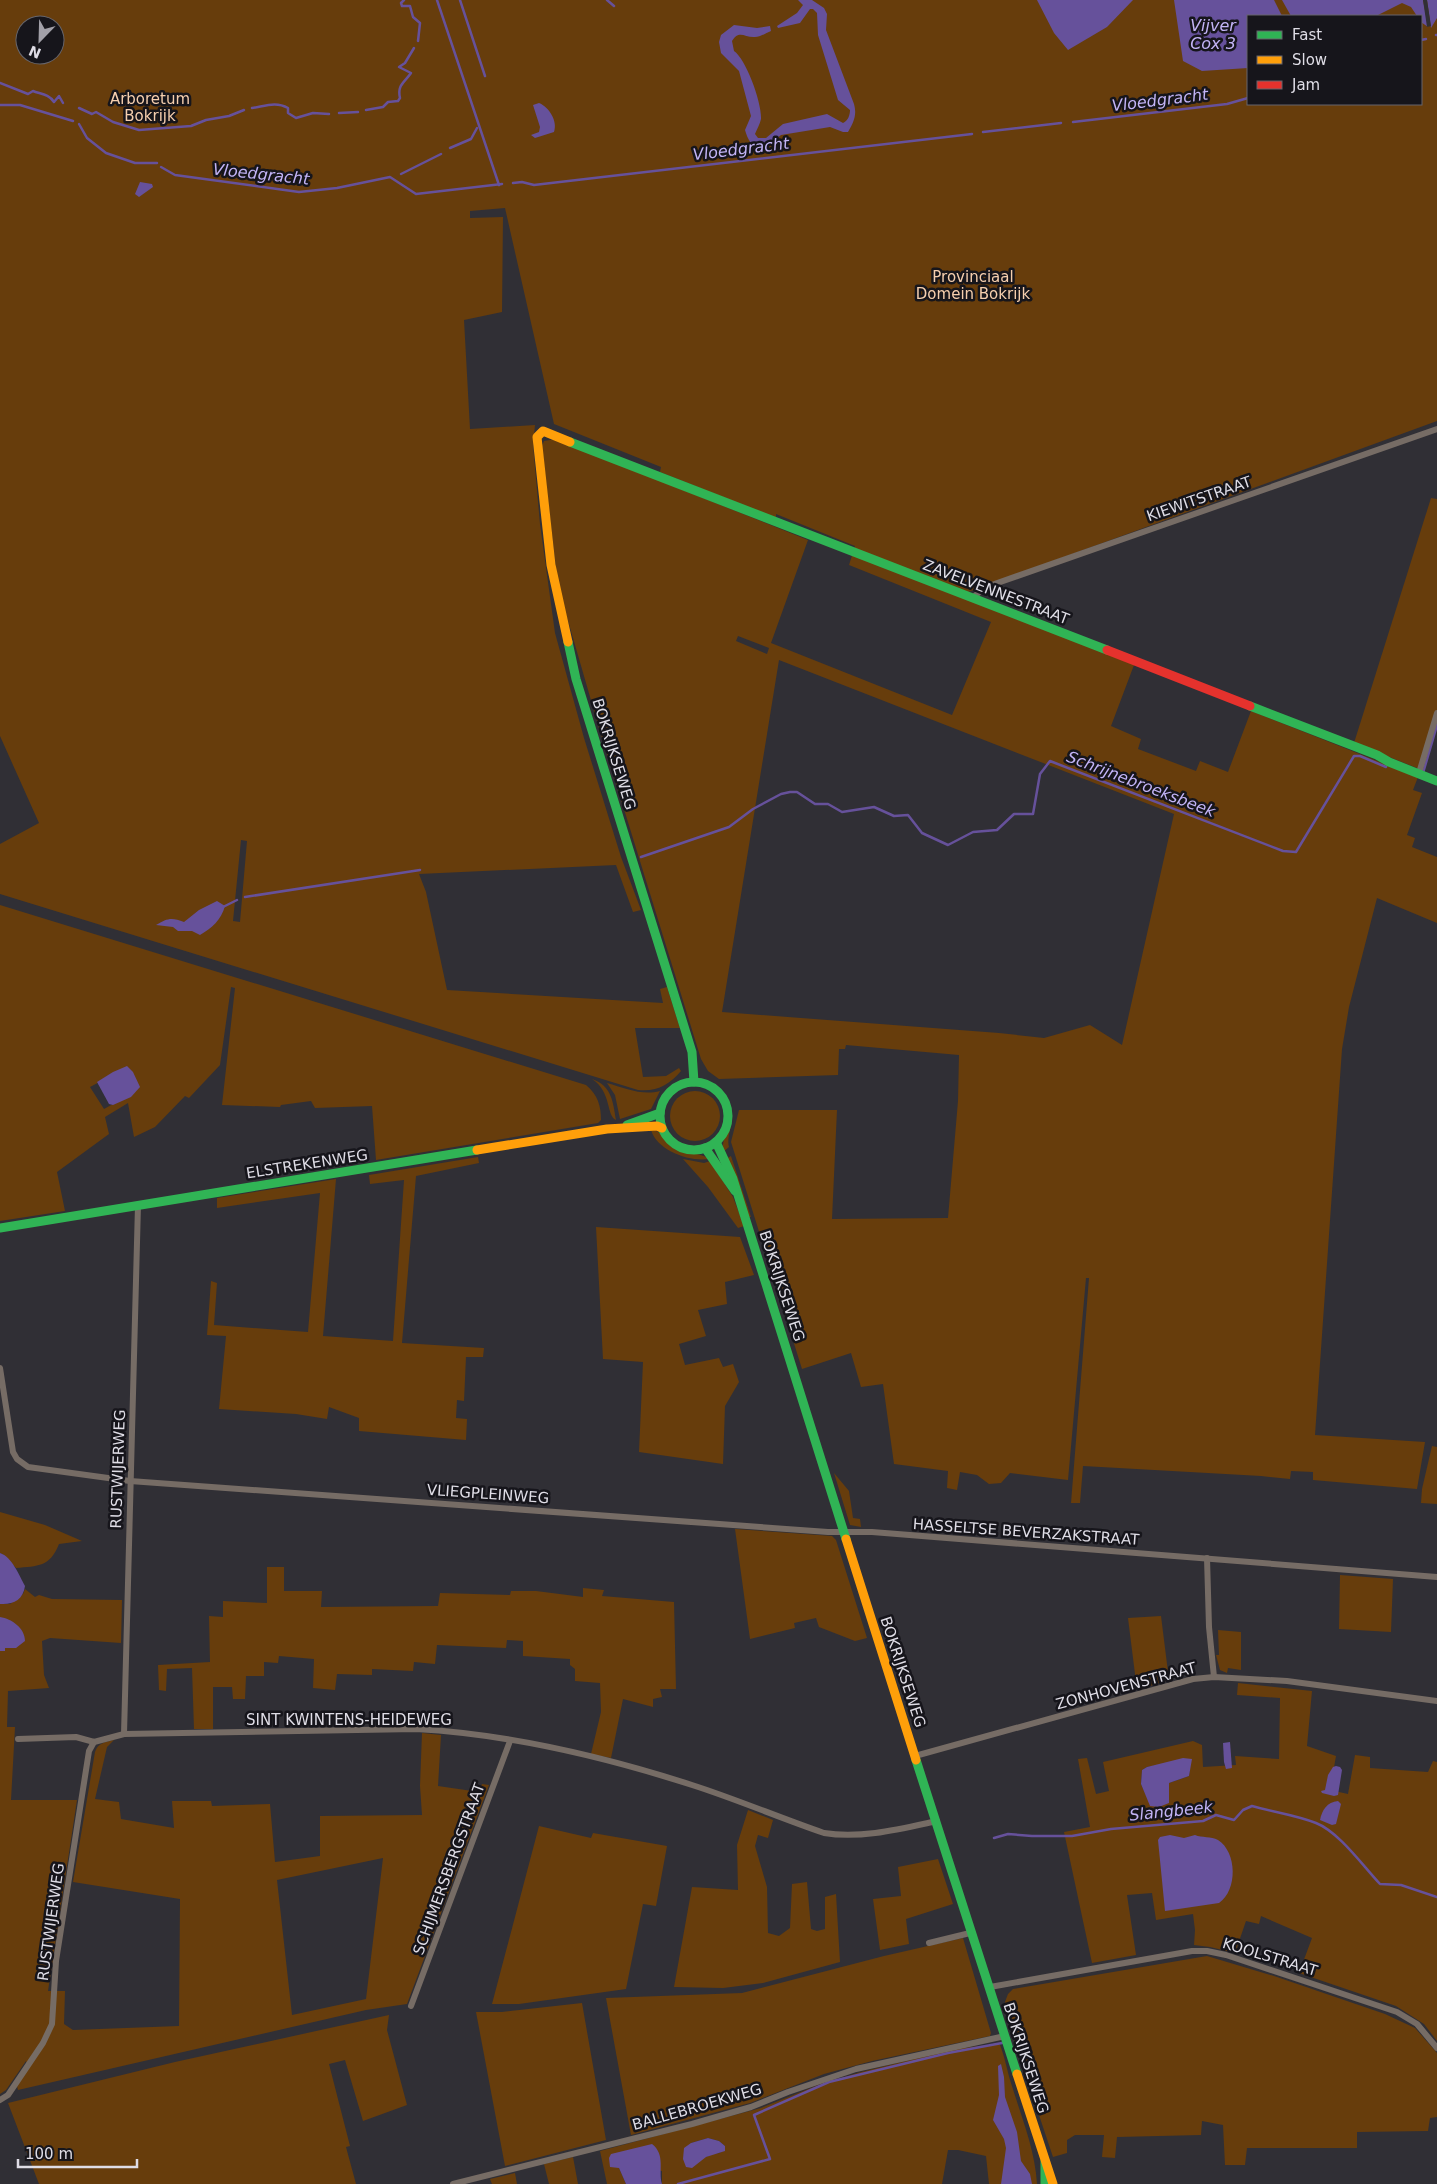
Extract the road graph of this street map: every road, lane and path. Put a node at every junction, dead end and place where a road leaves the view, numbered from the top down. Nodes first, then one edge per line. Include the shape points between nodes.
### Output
1 (1437, 429) edge
2 (543, 431) joint
3 (972, 598) junction
4 (1437, 713) edge
5 (1418, 774) junction
6 (1437, 781) edge
7 (694, 1082) junction
8 (660, 1113) junction
9 (618, 1128) junction
10 (662, 1128) junction
11 (716, 1142) junction
12 (705, 1148) junction
13 (736, 1192) junction
14 (138, 1205) junction
15 (0, 1228) edge
16 (0, 1368) edge
17 (130, 1481) junction
18 (843, 1531) junction
19 (1207, 1558) junction
20 (1437, 1577) edge
21 (1214, 1677) junction
22 (1437, 1701) edge
23 (124, 1734) junction
24 (18, 1739) dead end
25 (510, 1741) junction
26 (94, 1742) junction
27 (915, 1756) junction
28 (937, 1821) junction
29 (970, 1933) junction
30 (929, 1943) dead end
31 (990, 1987) junction
32 (411, 2006) dead end
33 (1005, 2036) junction
34 (1437, 2048) edge
35 (0, 2100) edge
36 (1045, 2161) junction
37 (453, 2184) edge
38 (1045, 2184) edge
39 (1053, 2184) edge

1 - 3 street, KIEWITSTRAAT via 986,588
2 - 3 street, ZAVELVENNESTRAAT
2 - 7 street, BOKRIJKSEWEG via 537,437 551,566 576,679 692,1052
3 - 5 street, ZAVELVENNESTRAAT via 1377,755
4 - 5 street
5 - 6 street, ZAVELVENNESTRAAT
7 - 8 street via 670,1091
7 - 11 street via 711,1086 727,1108 726,1127
8 - 9 street, ELSTREKENWEG
8 - 10 street
9 - 10 street, ELSTREKENWEG
9 - 14 street, ELSTREKENWEG
10 - 12 street via 674,1144 684,1149
11 - 12 street
11 - 13 street, BOKRIJKSEWEG
12 - 13 street, BOKRIJKSEWEG
13 - 18 street, BOKRIJKSEWEG
14 - 15 street, ELSTREKENWEG
14 - 17 street, RUSTWIJERWEG
16 - 17 street, VLIEGPLEINWEG via 13,1452 18,1459 28,1467
17 - 18 street, VLIEGPLEINWEG
17 - 23 street, RUSTWIJERWEG
18 - 19 street, HASSELTSE BEVERZAKSTRAAT
18 - 27 street, BOKRIJKSEWEG
19 - 20 street, HASSELTSE BEVERZAKSTRAAT
19 - 21 street
21 - 22 street, ZONHOVENSTRAAT via 1287,1681
21 - 27 street, ZONHOVENSTRAAT
23 - 25 street, SINT KWINTENS-HEIDEWEG via 416,1730 455,1732
23 - 26 street, SINT KWINTENS-HEIDEWEG
24 - 26 street, SINT KWINTENS-HEIDEWEG via 76,1737
25 - 28 street, SINT KWINTENS-HEIDEWEG via 632,1767 824,1833 842,1836 873,1833
25 - 32 street, SCHIJMERSBERGSTRAAT
26 - 35 street, RUSTWIJERWEG via 89,1751 56,1961 52,2024 8,2095
27 - 28 street, BOKRIJKSEWEG
28 - 29 street, BOKRIJKSEWEG
29 - 30 street
29 - 31 street, BOKRIJKSEWEG
31 - 33 street, BOKRIJKSEWEG
31 - 34 street, KOOLSTRAAT via 1192,1951 1208,1951 1397,2012 1417,2024
33 - 36 street, BOKRIJKSEWEG
33 - 37 street, BALLEBROEKWEG via 856,2069 751,2107 692,2124
36 - 38 street, BOKRIJKSEWEG
36 - 39 street, BOKRIJKSEWEG

